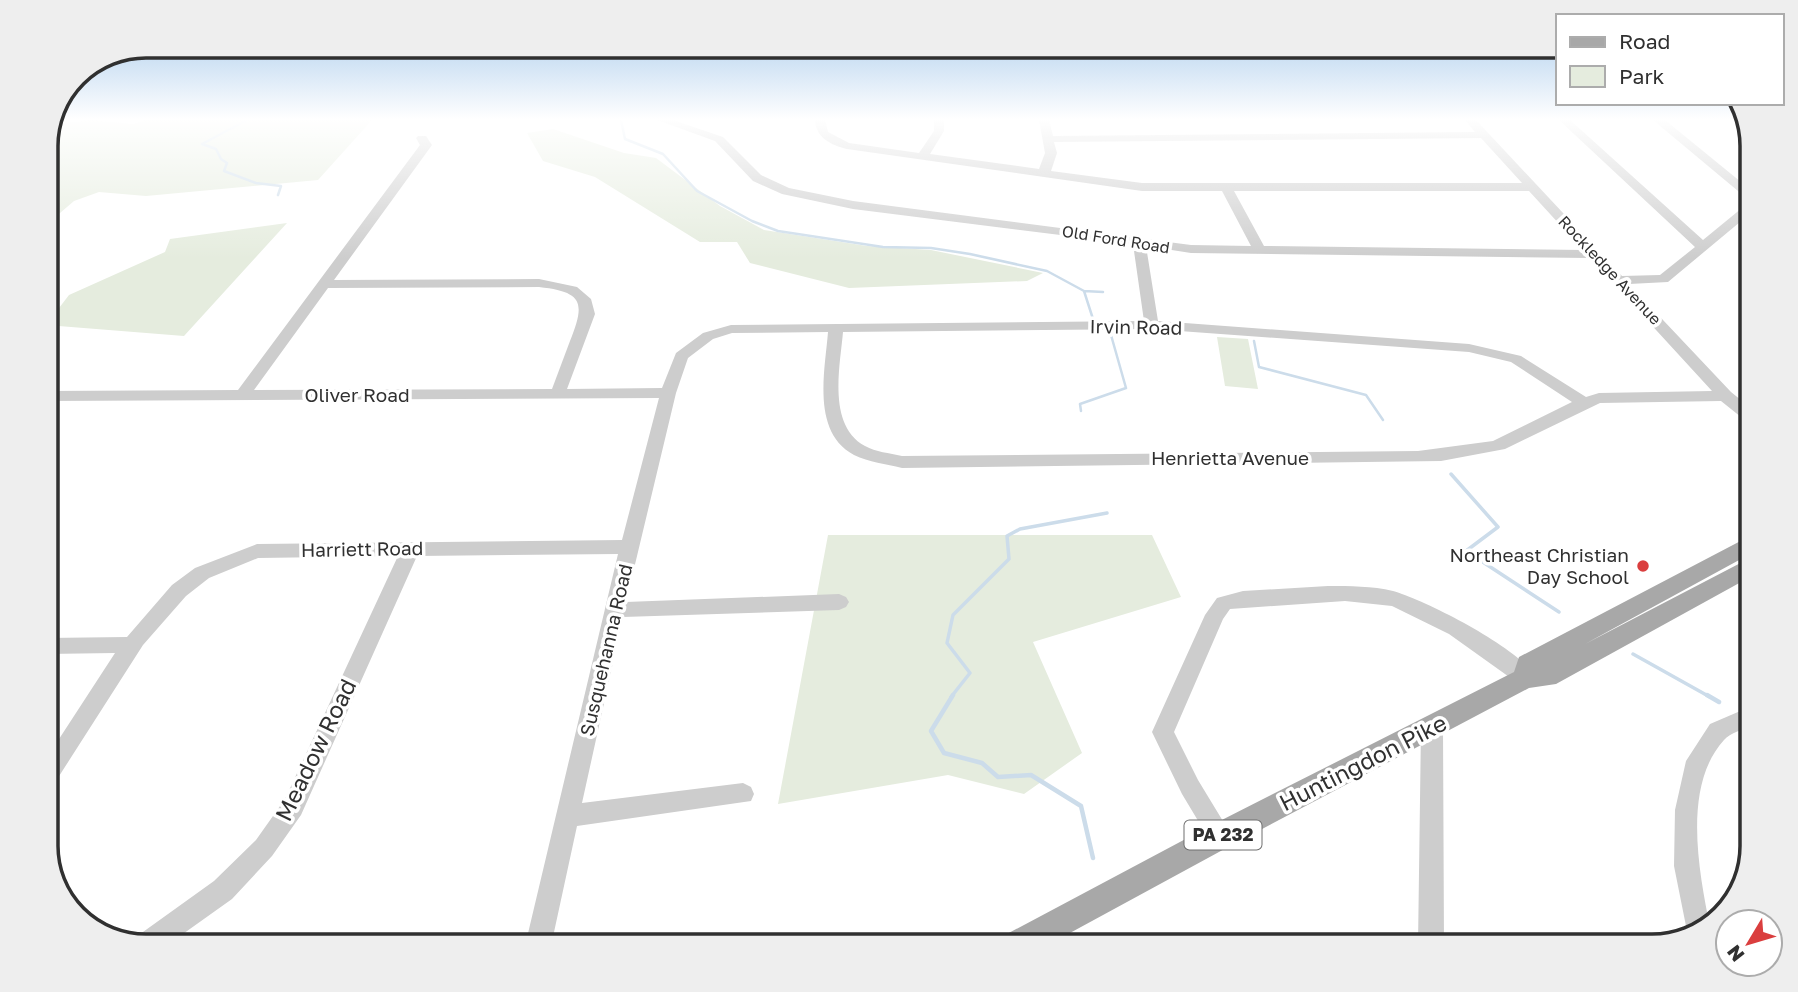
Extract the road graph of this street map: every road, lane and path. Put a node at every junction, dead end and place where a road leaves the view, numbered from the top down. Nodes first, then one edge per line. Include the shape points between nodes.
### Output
1 (410, 166) edge
2 (746, 166) edge
3 (996, 166) edge
4 (1046, 166) edge
5 (1513, 166) edge
6 (1615, 166) edge
7 (1715, 166) edge
8 (1044, 173) junction
9 (1532, 187) junction
10 (1740, 187) edge
11 (1227, 188) junction
12 (1740, 216) edge
13 (1139, 244) junction
14 (1703, 247) junction
15 (1259, 249) junction
16 (1595, 254) junction
17 (1620, 280) junction
18 (324, 284) junction
19 (1152, 325) junction
20 (836, 327) junction
21 (681, 356) joint
22 (558, 393) junction
23 (668, 393) junction
24 (242, 396) junction
25 (1725, 396) junction
26 (58, 397) edge
27 (1583, 402) junction
28 (1740, 408) edge
29 (629, 547) junction
30 (411, 548) junction
31 (1740, 550) edge
32 (1740, 572) edge
33 (839, 602) dead end
34 (616, 610) junction
35 (131, 645) junction
36 (58, 646) edge
37 (1526, 678) junction
38 (1740, 721) edge
39 (1432, 727) junction
40 (58, 761) edge
41 (743, 794) dead end
42 (569, 816) junction
43 (1220, 836) junction
44 (1697, 922) edge
45 (162, 934) edge
46 (541, 934) edge
47 (1040, 934) edge
48 (1432, 934) edge

1 - 18 street
2 - 13 street, Old Ford Road via 757,178 786,191 853,205
3 - 8 street
4 - 8 street
5 - 9 street, Rockledge Avenue
6 - 14 street
7 - 10 street
8 - 11 street via 1142,187
9 - 11 street
9 - 16 street, Rockledge Avenue
11 - 15 street
12 - 14 street
13 - 15 street, Old Ford Road
13 - 19 street
14 - 17 street via 1663,279
15 - 16 street, Old Ford Road
16 - 17 street, Rockledge Avenue
17 - 25 street, Rockledge Avenue
18 - 22 street via 539,283 572,290 584,299 588,314
18 - 24 street
19 - 20 street, Irvin Road
19 - 27 street, Irvin Road via 1481,350 1516,359
20 - 21 street, Irvin Road via 732,329 709,336
20 - 27 street, Henrietta Avenue via 832,415 839,433 872,456 902,462 1418,457 1509,441
21 - 23 street, Susquehanna Road
22 - 23 street, Oliver Road
22 - 24 street, Oliver Road
23 - 29 street, Susquehanna Road
24 - 26 street, Oliver Road
25 - 27 street, Henrietta Avenue via 1628,396
25 - 28 street, Rockledge Avenue
29 - 30 street, Harriett Road
29 - 34 street, Susquehanna Road
30 - 35 street, Harriett Road via 257,551 202,573 171,599
30 - 45 street, Meadow Road via 292,807 264,848 223,890
31 - 37 main road, Huntingdon Pike / PA 232 via 1528,664
32 - 37 main road, Huntingdon Pike / PA 232 via 1547,677
33 - 34 street
34 - 42 street, Susquehanna Road
35 - 36 street
35 - 40 street, Harriett Road
37 - 39 main road, Huntingdon Pike / PA 232
37 - 43 street via 1488,647 1446,623 1378,595 1224,603 1163,732
38 - 44 street via 1718,731 1697,761 1687,810 1686,866
39 - 43 main road, Huntingdon Pike / PA 232
39 - 48 street
41 - 42 street
42 - 46 street, Susquehanna Road
43 - 47 main road, Huntingdon Pike / PA 232

